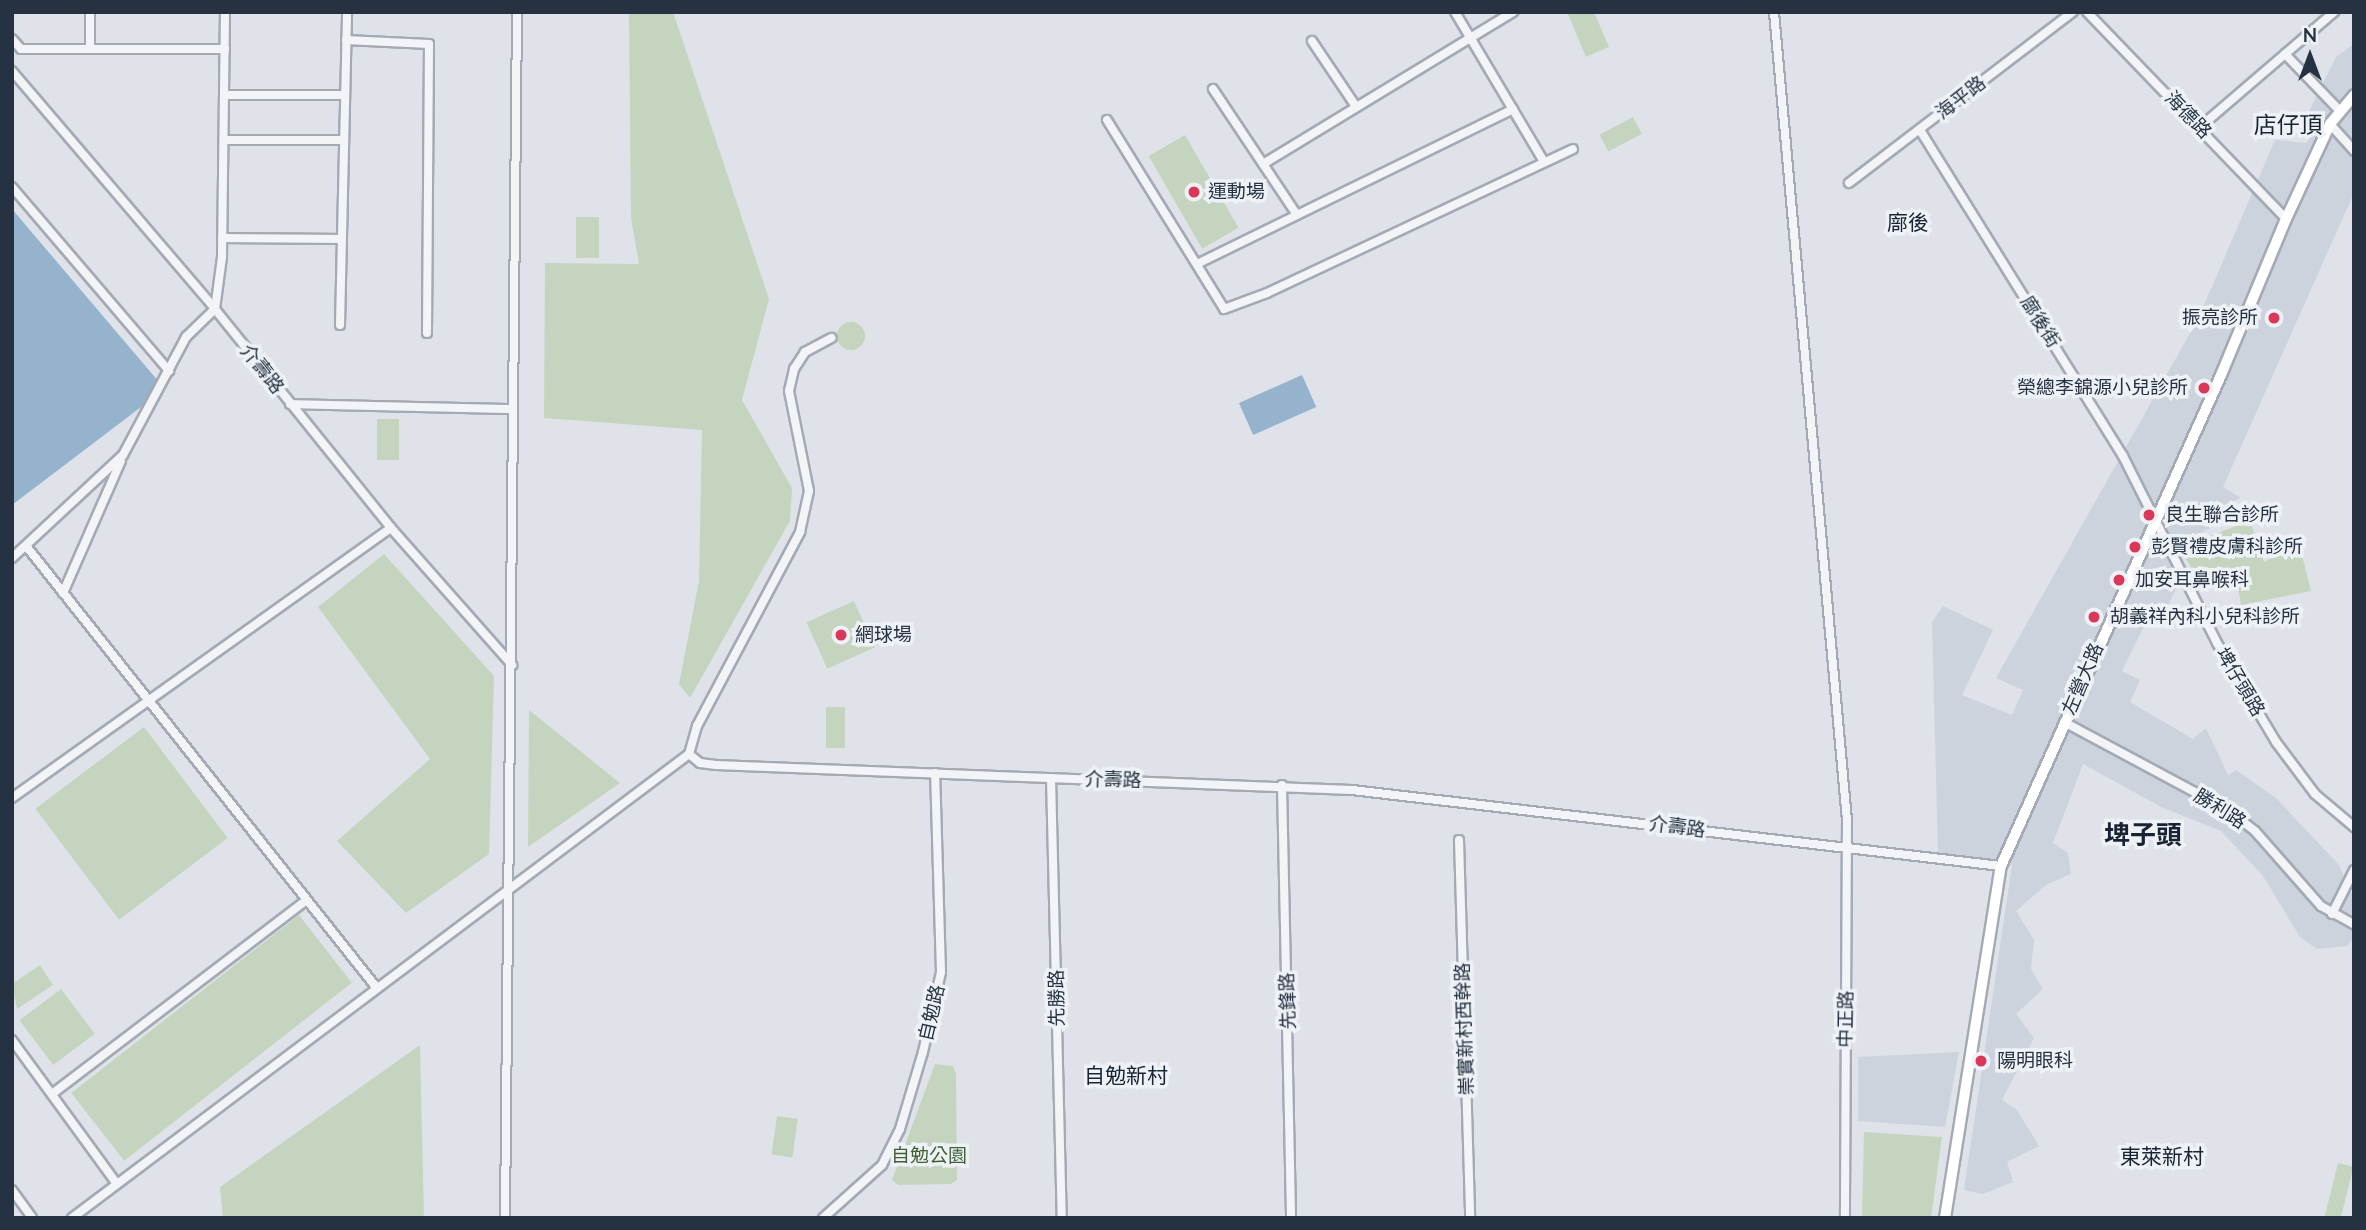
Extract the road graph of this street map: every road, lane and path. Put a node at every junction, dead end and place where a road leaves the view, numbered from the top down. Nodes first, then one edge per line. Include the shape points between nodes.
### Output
1 (90, 12) edge
2 (225, 12) edge
3 (347, 12) edge
4 (517, 12) edge
5 (1455, 12) edge
6 (1513, 12) edge
7 (1774, 12) edge
8 (2073, 12) edge
9 (2087, 12) edge
10 (2334, 12) edge
11 (12, 39) edge
12 (346, 40) junction
13 (1471, 40) junction
14 (1312, 41) dead end
15 (90, 50) junction
16 (225, 50) junction
17 (2285, 54) junction
18 (12, 71) edge
19 (1213, 89) dead end
20 (224, 95) junction
21 (345, 95) junction
22 (2354, 95) edge
23 (1355, 105) junction
24 (1513, 109) junction
25 (2339, 110) junction
26 (1107, 120) dead end
27 (2330, 124) junction
28 (2200, 127) junction
29 (1920, 130) junction
30 (224, 140) junction
31 (344, 140) junction
32 (1573, 149) dead end
33 (2354, 151) edge
34 (1544, 162) junction
35 (1263, 164) junction
36 (1849, 183) dead end
37 (12, 187) edge
38 (1297, 215) junction
39 (2287, 219) junction
40 (222, 238) junction
41 (342, 239) junction
42 (1197, 264) junction
43 (215, 309) junction
44 (340, 326) dead end
45 (427, 333) dead end
46 (831, 338) dead end
47 (169, 371) junction
48 (290, 404) junction
49 (513, 409) junction
50 (123, 455) junction
51 (2157, 516) junction
52 (391, 528) junction
53 (27, 548) junction
54 (12, 558) edge
55 (63, 593) junction
56 (512, 666) junction
57 (147, 702) junction
58 (2064, 722) junction
59 (690, 754) junction
60 (935, 773) junction
61 (1051, 778) junction
62 (1282, 785) junction
63 (12, 798) edge
64 (2354, 827) edge
65 (1459, 840) dead end
66 (1848, 851) junction
67 (2001, 866) junction
68 (2354, 870) edge
69 (511, 890) junction
70 (307, 900) junction
71 (2332, 914) junction
72 (2354, 924) edge
73 (376, 987) junction
74 (12, 1040) edge
75 (52, 1094) junction
76 (117, 1184) junction
77 (12, 1190) edge
78 (32, 1218) edge
79 (72, 1218) edge
80 (505, 1218) edge
81 (823, 1218) edge
82 (1062, 1218) edge
83 (1291, 1218) edge
84 (1469, 1218) edge
85 (1845, 1218) edge
86 (1944, 1218) edge

1 - 15 street
2 - 16 street
3 - 12 street
4 - 49 street
5 - 13 street
6 - 13 street
7 - 66 street, 中正路
8 - 29 street, 海平路
9 - 28 street, 海德路
10 - 17 street
11 - 15 street via 21,50
12 - 21 street
12 - 45 street via 429,44
13 - 23 street
13 - 24 street
14 - 23 street
15 - 16 street
16 - 20 street
17 - 25 street
17 - 28 street
18 - 43 street, 介壽路
19 - 35 street
20 - 21 street
20 - 30 street
21 - 31 street
22 - 25 street, 左營大路
23 - 35 street
24 - 34 street
24 - 38 street
25 - 27 street, 左營大路
26 - 42 street
27 - 33 street
27 - 39 street, 左營大路
28 - 39 street, 海德路
29 - 36 street, 海平路
29 - 51 street, 廍後街
30 - 31 street
30 - 40 street
31 - 41 street
32 - 34 street
34 - 42 street via 1224,309
35 - 38 street
37 - 47 street
38 - 42 street
39 - 51 street, 左營大路
40 - 41 street
40 - 43 street
41 - 44 street
43 - 47 street via 186,337
43 - 48 street, 介壽路
46 - 59 street via 805,352 794,369 789,391 809,491 800,532 697,726
47 - 50 street
48 - 49 street
48 - 52 street, 介壽路
49 - 56 street
50 - 53 street
50 - 55 street
51 - 58 street, 左營大路
51 - 64 street, 埤仔頭路 via 2217,643 2276,742 2315,794
52 - 56 street, 介壽路
52 - 57 street
53 - 54 street
53 - 55 street
55 - 57 street
56 - 69 street
57 - 63 street
57 - 70 street
58 - 67 street, 左營大路
58 - 71 street, 勝利路 via 2228,810 2255,831
59 - 60 street, 介壽路 via 716,765
59 - 69 street
60 - 61 street, 介壽路
60 - 81 street, 自勉路 via 941,972 923,1052 900,1129 882,1166
61 - 62 street, 介壽路
61 - 82 street, 先勝路
62 - 66 street, 介壽路 via 1648,823
62 - 83 street, 先鋒路
65 - 84 street, 崇實新村西幹路
66 - 67 street, 介壽路
66 - 85 street, 中正路
67 - 86 street, 左營大路
68 - 71 street
69 - 73 street
69 - 80 street
70 - 73 street
70 - 75 street
71 - 72 street, 勝利路
73 - 76 street
74 - 75 street
75 - 76 street
76 - 79 street
77 - 78 street

